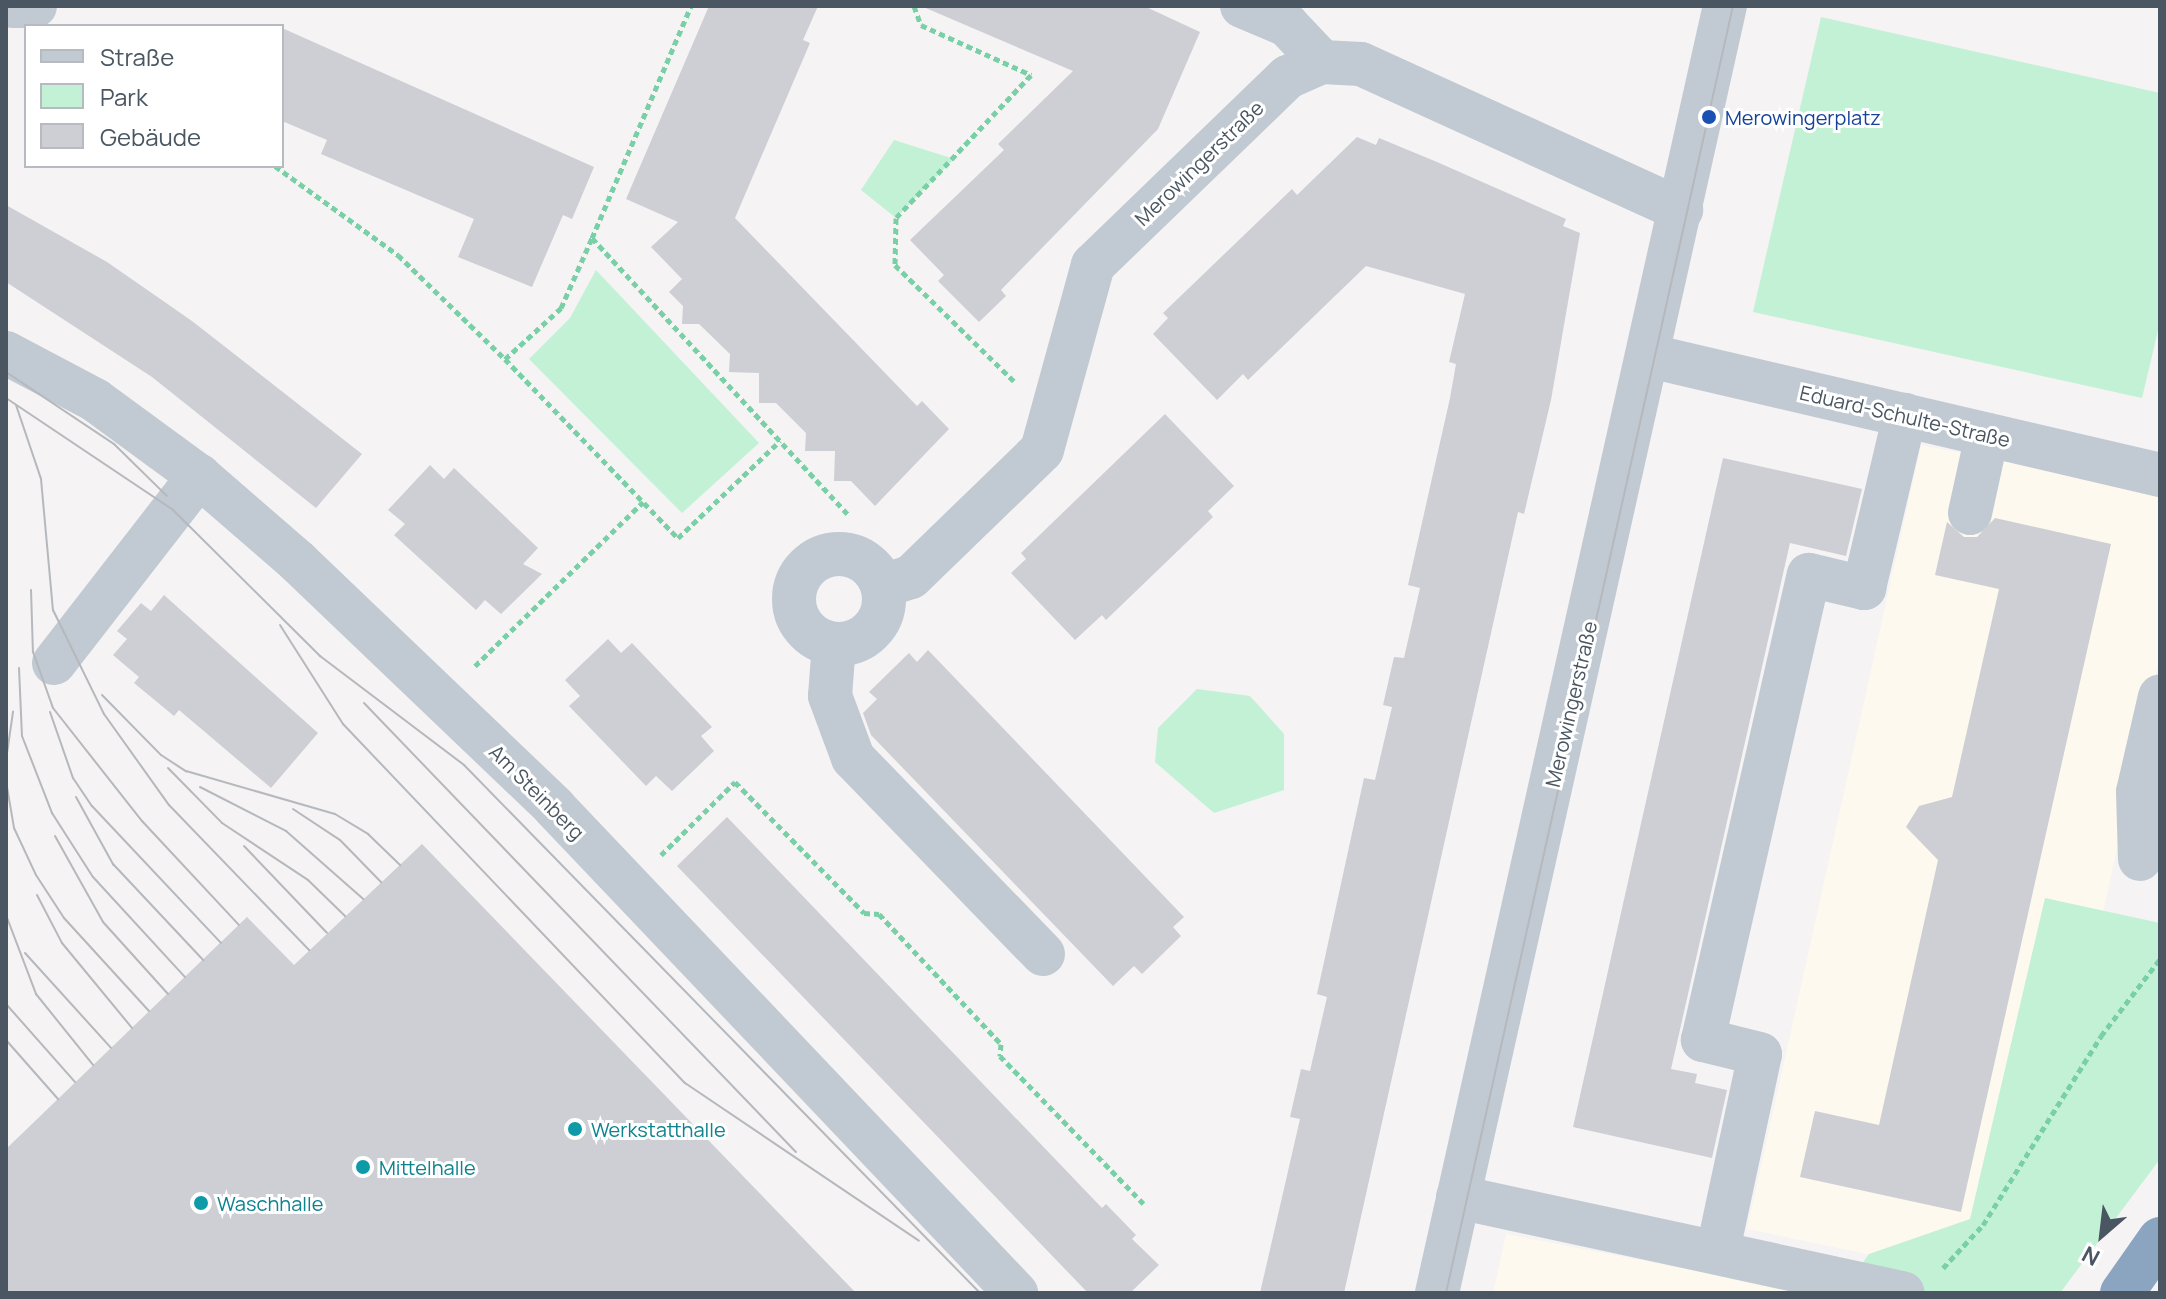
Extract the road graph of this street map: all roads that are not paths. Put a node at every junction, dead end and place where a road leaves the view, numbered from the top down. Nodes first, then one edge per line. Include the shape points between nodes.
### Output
1 (12, 6) edge
2 (35, 6) edge
3 (1242, 6) edge
4 (1725, 6) edge
5 (1322, 62) junction
6 (1681, 210) junction
7 (6, 353) edge
8 (1650, 356) junction
9 (1905, 415) junction
10 (1987, 435) junction
11 (2160, 475) edge
12 (199, 476) junction
13 (1970, 513) dead end
14 (883, 586) junction
15 (834, 644) junction
16 (54, 663) dead end
17 (2160, 697) edge
18 (2140, 859) dead end
19 (1043, 954) dead end
20 (1458, 1197) junction
21 (2160, 1239) edge
22 (1718, 1250) junction
23 (1016, 1293) edge
24 (1437, 1293) edge
25 (1903, 1293) edge
26 (2122, 1293) edge

1 - 2 street
3 - 5 street via 1287,25
4 - 6 street, Merowingerstraße
5 - 6 street, Merowingerstraße via 1361,64
5 - 14 street, Merowingerstraße via 1288,77 1093,265 1042,450 911,577
6 - 8 street, Merowingerstraße
7 - 12 street, Am Steinberg via 95,400
8 - 9 street, Eduard-Schulte-Straße
8 - 20 street, Merowingerstraße
9 - 10 street, Eduard-Schulte-Straße
9 - 22 street via 1864,588 1809,575 1706,1025 1703,1040 1760,1054
10 - 11 street, Eduard-Schulte-Straße
10 - 13 street
12 - 16 street
12 - 23 street, Am Steinberg via 441,698 629,886
14 - 15 street via 882,612 874,628 852,643
14 - 15 street via 868,564 853,555 826,555 804,570 794,594 795,611 810,634
15 - 19 street via 830,696 853,758
17 - 18 street via 2138,792
20 - 22 street
20 - 24 street, Merowingerstraße
21 - 26 highway
22 - 25 street

